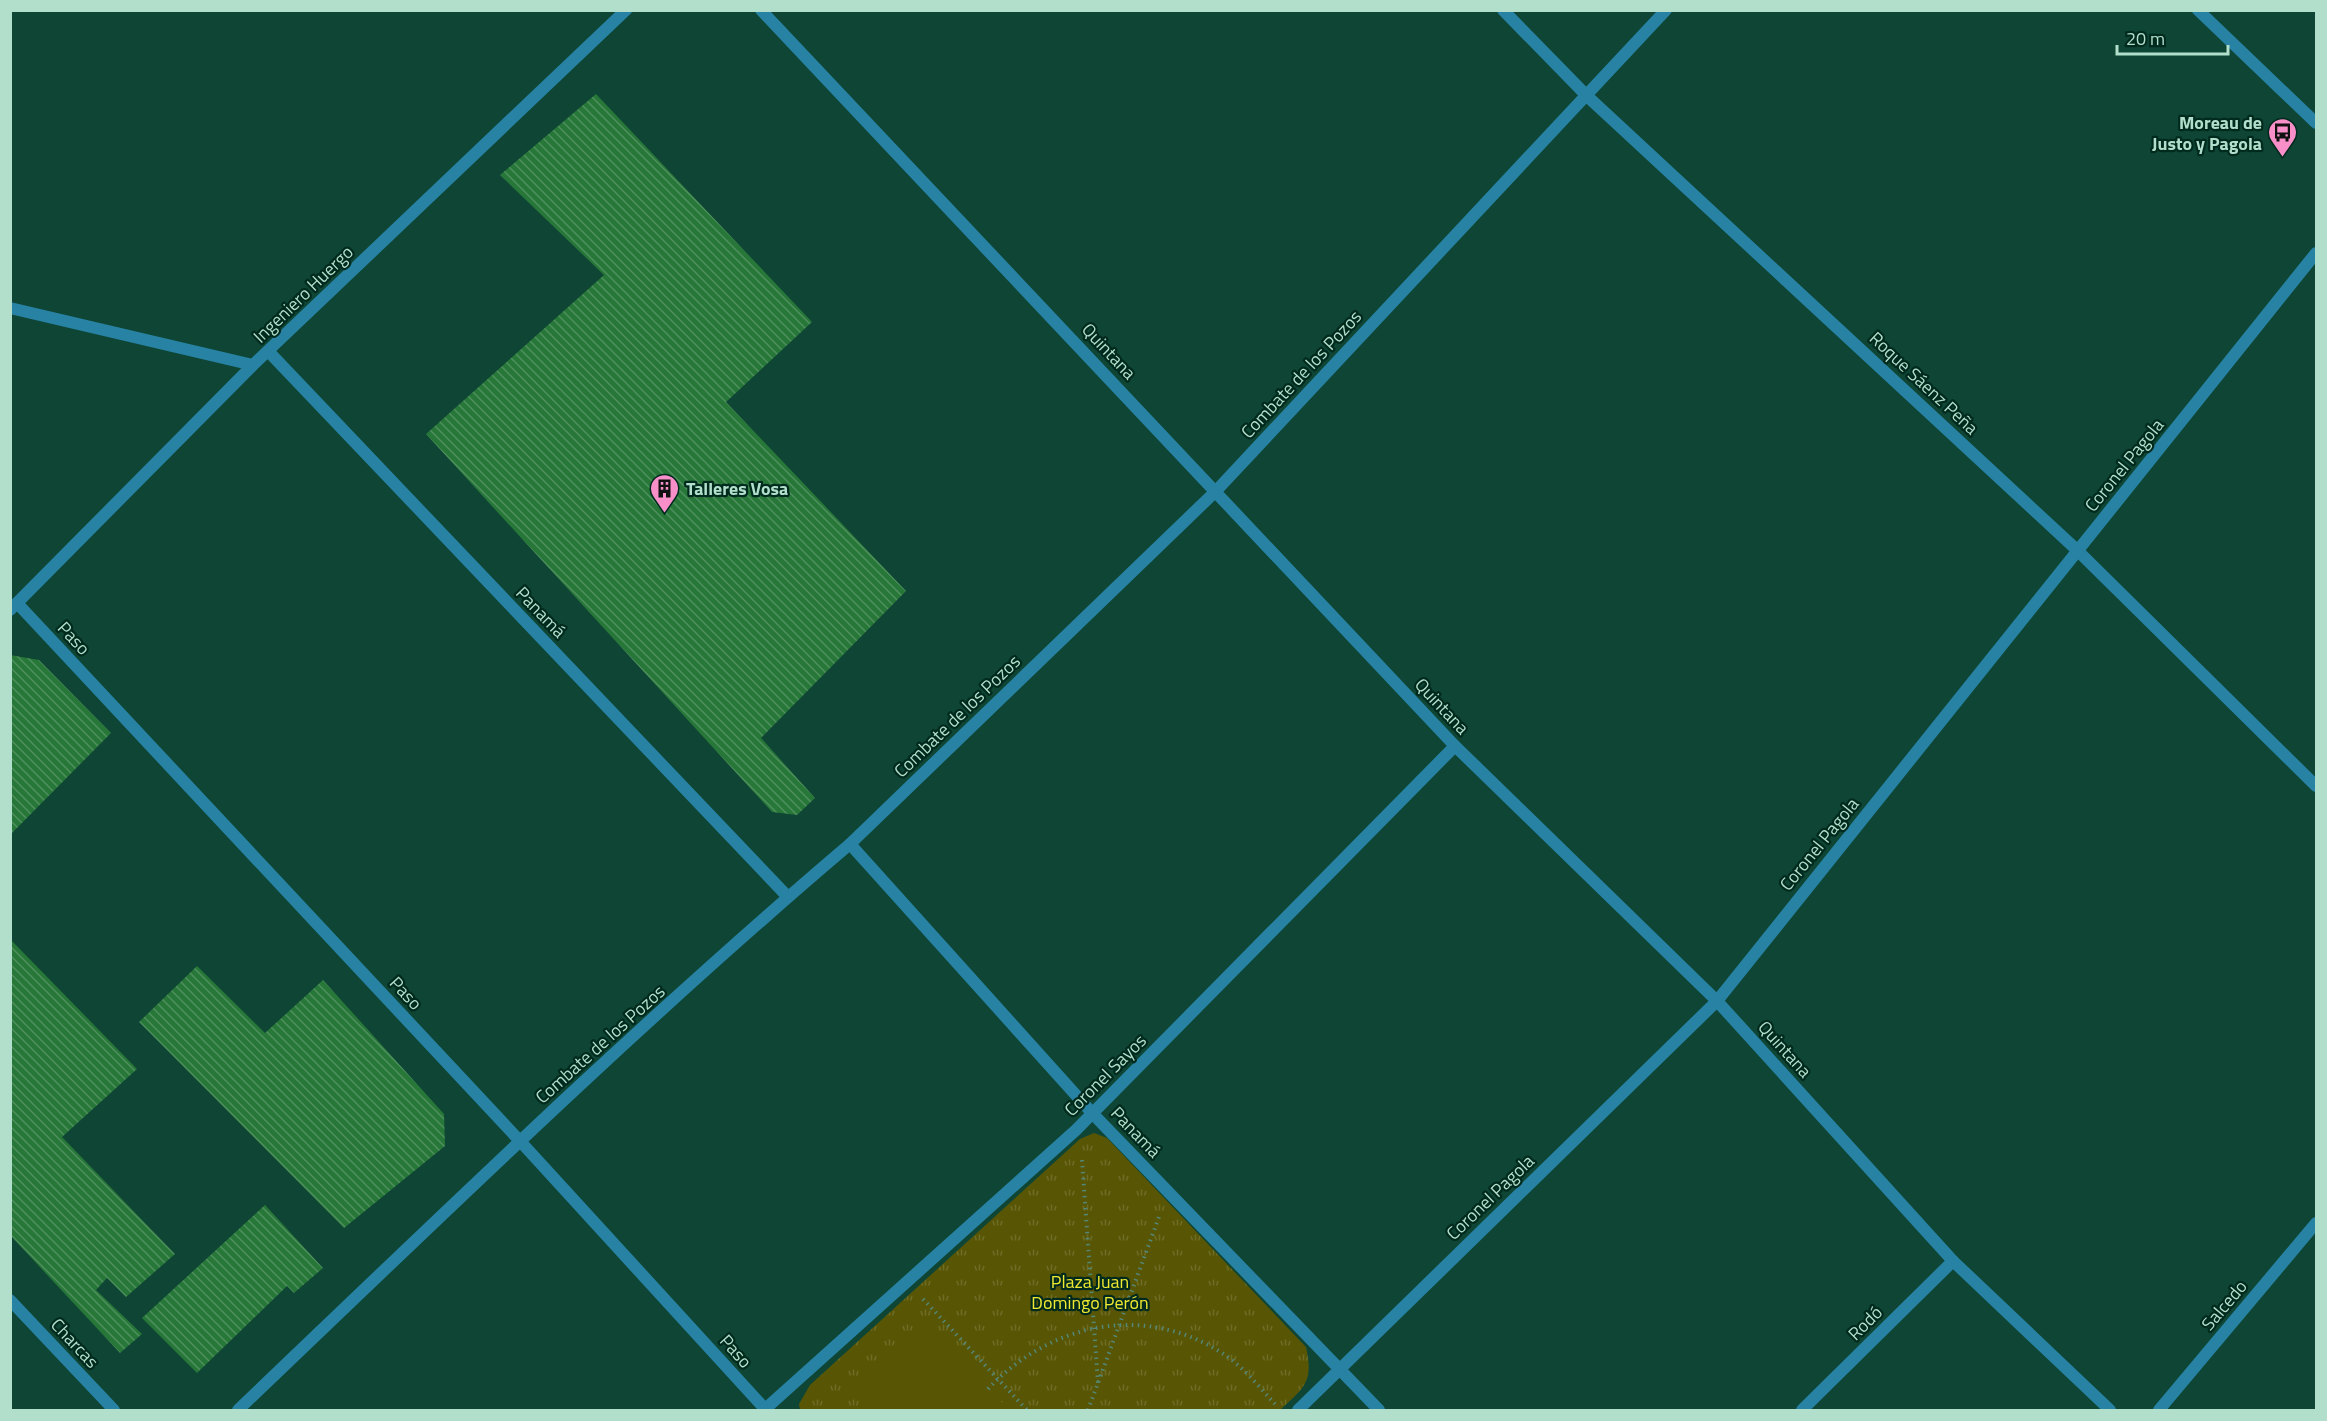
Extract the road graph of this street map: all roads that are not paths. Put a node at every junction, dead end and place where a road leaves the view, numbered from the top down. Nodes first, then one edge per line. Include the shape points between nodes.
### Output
1 (626, 10) edge
2 (761, 10) edge
3 (1503, 10) edge
4 (1666, 10) edge
5 (2198, 10) edge
6 (1587, 96) junction
7 (2316, 123) edge
8 (2316, 253) edge
9 (10, 308) edge
10 (269, 352) junction
11 (253, 365) junction
12 (1216, 491) junction
13 (2078, 551) junction
14 (14, 606) edge
15 (1455, 746) junction
16 (2316, 786) edge
17 (849, 844) junction
18 (788, 897) junction
19 (1716, 1001) junction
20 (1093, 1114) junction
21 (520, 1141) junction
22 (2316, 1223) edge
23 (1953, 1261) junction
24 (10, 1300) edge
25 (1340, 1370) junction
26 (114, 1410) edge
27 (238, 1410) edge
28 (765, 1410) edge
29 (1298, 1410) edge
30 (1379, 1410) edge
31 (1802, 1410) edge
32 (2110, 1410) edge
33 (2159, 1410) edge

1 - 10 street, Ingeniero Huergo
2 - 12 street, Quintana
3 - 6 street, Roque Sáenz Peña
4 - 6 street, Combate de los Pozos
5 - 7 street
6 - 12 street, Combate de los Pozos
6 - 13 street, Roque Sáenz Peña
8 - 13 street, Coronel Pagola
9 - 11 street
10 - 11 street, Ingeniero Huergo
10 - 18 street, Panamá
11 - 14 street, Ingeniero Huergo
12 - 15 street, Quintana
12 - 17 street, Combate de los Pozos
13 - 16 street, Roque Sáenz Peña
13 - 19 street, Coronel Pagola
14 - 21 street, Paso
15 - 19 street, Quintana
15 - 20 street, Coronel Sayos
17 - 18 street, Combate de los Pozos
17 - 20 street, Panamá
18 - 21 street, Combate de los Pozos
19 - 23 street, Quintana
19 - 25 street, Coronel Pagola
20 - 25 street, Panamá
20 - 28 street, Coronel Sayos
21 - 27 street, Combate de los Pozos
21 - 28 street, Paso
22 - 33 street, Salcedo
23 - 31 street, Rodó
23 - 32 street, Quintana
24 - 26 street, Charcas
25 - 29 street, Coronel Pagola
25 - 30 street, Panamá

